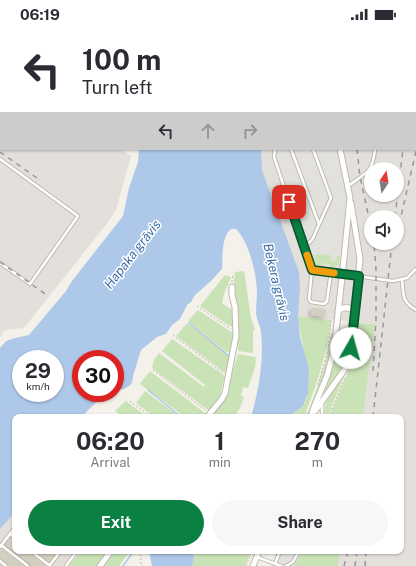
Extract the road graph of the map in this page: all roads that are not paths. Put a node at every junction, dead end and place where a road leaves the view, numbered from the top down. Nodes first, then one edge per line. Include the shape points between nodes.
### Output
1 (275, 150) edge
2 (291, 150) edge
3 (313, 150) edge
4 (340, 150) edge
5 (375, 150) edge
6 (0, 159) edge
7 (348, 186) junction
8 (350, 198) junction
9 (319, 224) junction
10 (304, 247) junction
11 (0, 263) edge
12 (416, 269) edge
13 (312, 270) junction
14 (330, 272) junction
15 (342, 274) junction
16 (359, 276) junction
17 (402, 280) junction
18 (232, 287) road end
19 (416, 310) edge
20 (338, 311) junction
21 (355, 312) junction
22 (323, 401) junction
23 (210, 414) edge
24 (312, 414) edge
25 (313, 414) edge
26 (323, 414) edge
27 (12, 531) edge
28 (10, 534) joint
29 (1, 546) edge
30 (35, 554) edge
31 (75, 554) edge
32 (109, 554) edge
33 (258, 554) edge
34 (278, 554) edge
35 (297, 554) edge
36 (58, 555) edge
37 (256, 557) junction
38 (0, 561) edge
39 (275, 564) junction
40 (6, 566) edge
41 (28, 566) edge
42 (50, 566) edge
43 (66, 566) edge
44 (100, 566) edge
45 (253, 566) edge
46 (281, 566) edge
47 (286, 566) edge

1 - 10 lane via 274,157
2 - 9 lane
3 - 9 lane via 331,198
4 - 7 street
5 - 7 lane via 371,168
6 - 11 lane via 78,216 30,284
7 - 8 street
8 - 15 street
8 - 16 street via 360,249
9 - 10 lane via 312,240
10 - 13 lane
12 - 17 lane
13 - 14 lane
13 - 14 lane via 309,299 311,302 324,304 327,301
14 - 15 lane
15 - 16 lane
15 - 20 street
16 - 17 lane
16 - 21 street
17 - 19 lane via 404,300
18 - 23 street via 235,346 226,393
20 - 21 street via 346,308
20 - 24 street via 330,365
21 - 22 street via 353,335 345,368
22 - 25 street
22 - 26 lane
27 - 28 lane
28 - 29 lane
29 - 41 lane
30 - 42 lane
31 - 43 lane
32 - 44 street
33 - 37 street
34 - 39 lane
35 - 47 lane via 293,562
36 - 42 lane
37 - 39 lane
37 - 45 street
38 - 40 lane
39 - 46 lane

